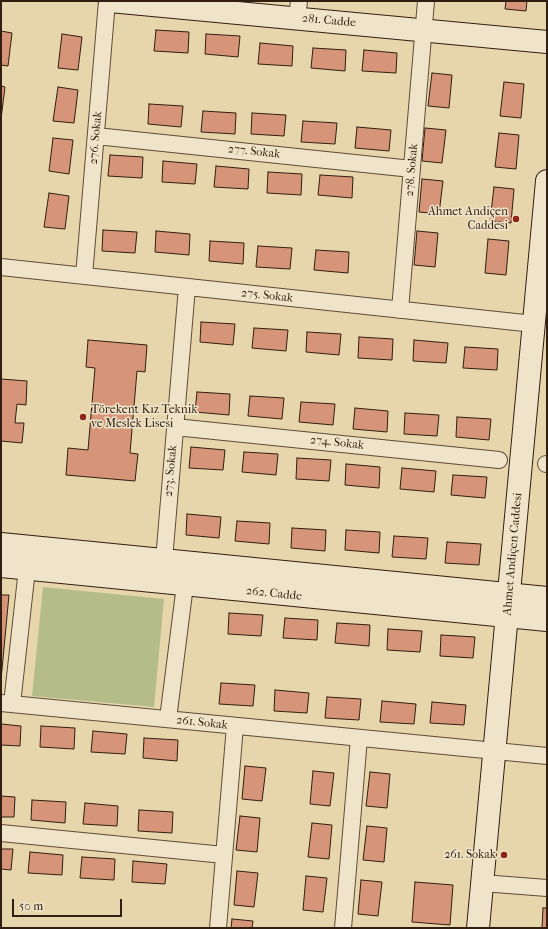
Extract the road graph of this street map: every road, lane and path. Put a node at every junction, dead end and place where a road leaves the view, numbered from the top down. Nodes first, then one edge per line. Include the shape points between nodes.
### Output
1 (109, 1) edge
2 (426, 1) edge
3 (298, 10) edge
4 (423, 30) junction
5 (547, 42) edge
6 (96, 136) junction
7 (412, 169) junction
8 (547, 181) edge
9 (1, 267) edge
10 (84, 276) junction
11 (187, 287) junction
12 (400, 310) junction
13 (534, 324) junction
14 (175, 427) junction
15 (499, 460) dead end
16 (1, 544) edge
17 (164, 560) junction
18 (1, 566) edge
19 (27, 569) junction
20 (185, 585) junction
21 (509, 595) junction
22 (547, 598) edge
23 (507, 617) junction
24 (547, 620) edge
25 (7, 703) edge
26 (168, 719) junction
27 (235, 726) junction
28 (359, 738) junction
29 (494, 751) junction
30 (547, 756) edge
31 (1, 833) edge
32 (224, 855) junction
33 (482, 883) junction
34 (547, 888) edge
35 (218, 928) edge
36 (343, 928) edge
37 (478, 928) edge

1 - 3 street, 281. Cadde
1 - 6 street, 276. Sokak
2 - 4 street, 278. Sokak
3 - 4 street, 281. Cadde
4 - 5 street, 281. Cadde
4 - 7 street, 278. Sokak
6 - 7 street, 277. Sokak
6 - 10 street, 276. Sokak
7 - 12 street, 278. Sokak
8 - 13 street, Ahmet Andiçen Caddesi
9 - 10 street, 275. Sokak
10 - 11 street, 275. Sokak
11 - 12 street, 275. Sokak
11 - 14 street, 273. Sokak
12 - 13 street, 275. Sokak
13 - 21 street, Ahmet Andiçen Caddesi
14 - 15 street, 274. Sokak
14 - 17 street, 273. Sokak
16 - 17 street, 262. Cadde
17 - 21 street, 262. Cadde
18 - 19 street, 262. Cadde
19 - 20 street, 262. Cadde
19 - 25 street
20 - 23 street, 262. Cadde
20 - 26 street
21 - 22 street, 262. Cadde
21 - 23 street, Ahmet Andiçen Caddesi
23 - 24 street, 262. Cadde
23 - 29 street, Ahmet Andiçen Caddesi
25 - 26 street, 261. Sokak
26 - 27 street, 261. Sokak
27 - 28 street, 261. Sokak
27 - 32 street
28 - 29 street, 261. Sokak
28 - 36 street
29 - 30 street, 261. Sokak
29 - 33 street, Ahmet Andiçen Caddesi
31 - 32 street
32 - 35 street
33 - 34 street
33 - 37 street, Ahmet Andiçen Caddesi

